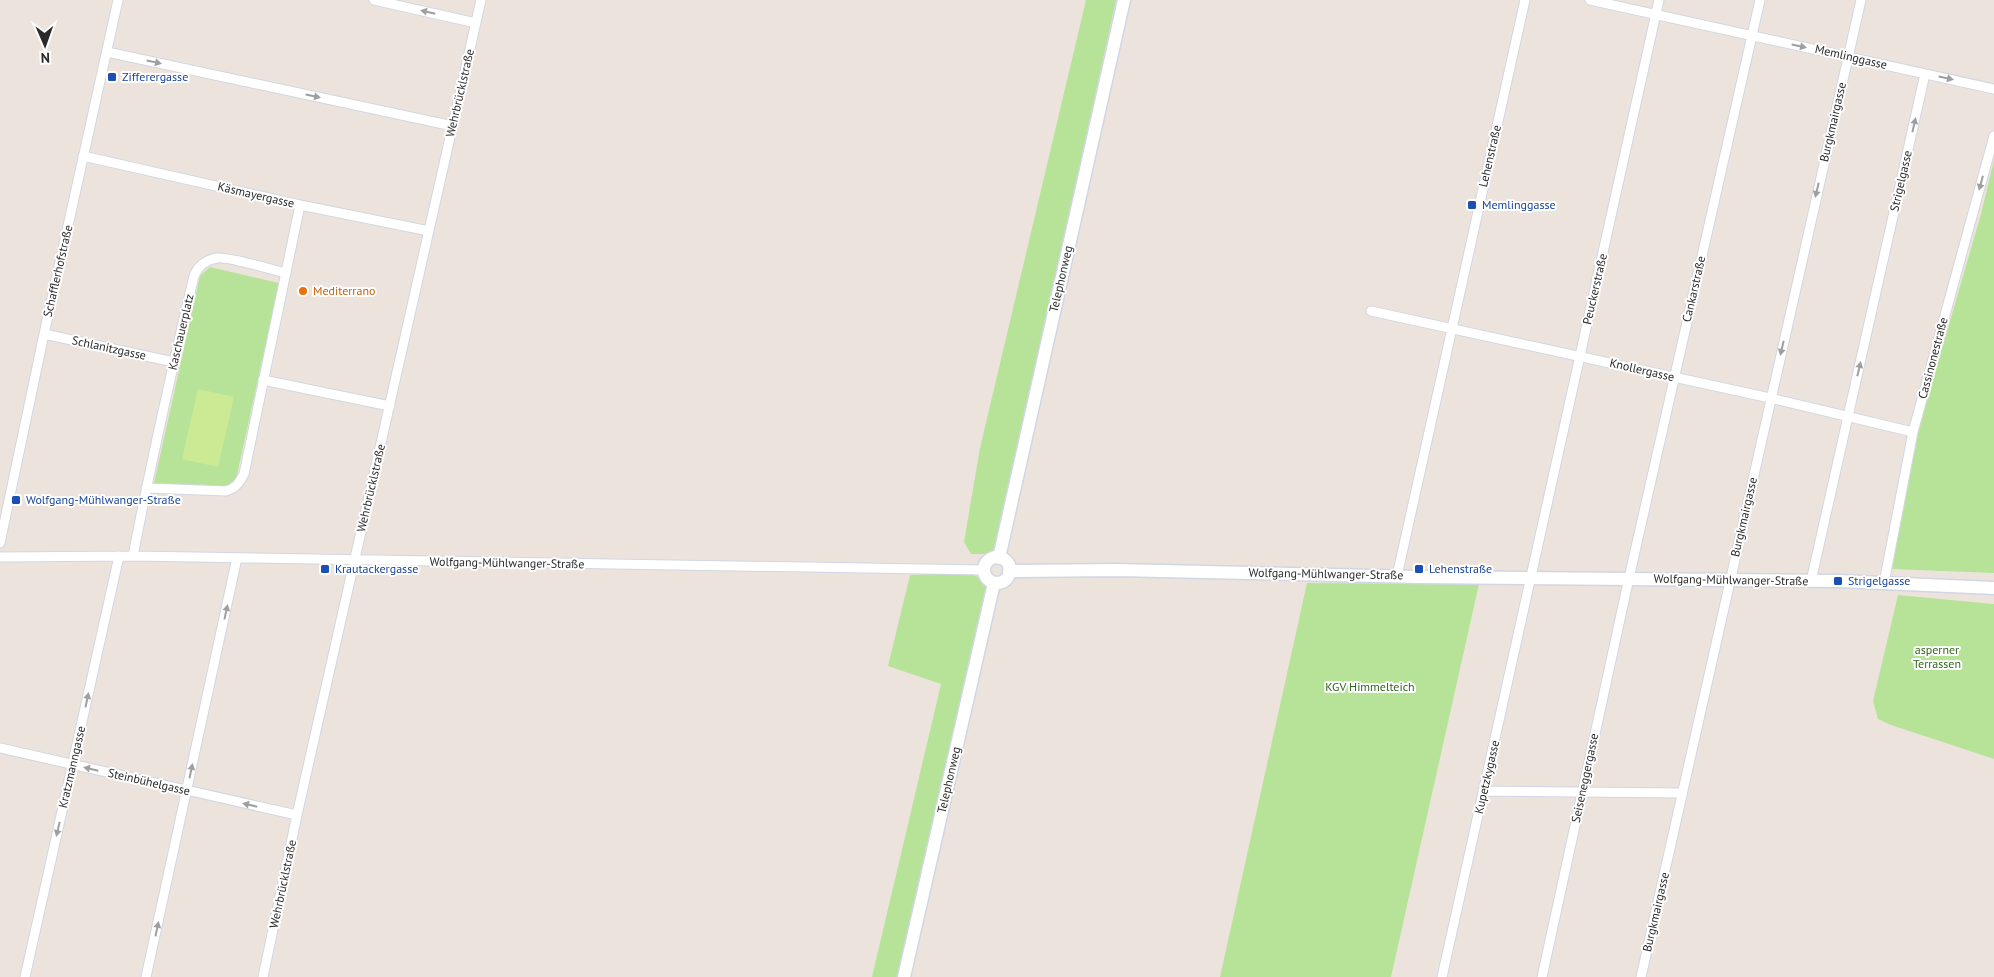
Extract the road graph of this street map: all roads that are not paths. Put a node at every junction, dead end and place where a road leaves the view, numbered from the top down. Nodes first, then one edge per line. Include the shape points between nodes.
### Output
1 (118, 0) edge
2 (374, 0) edge
3 (481, 0) edge
4 (1124, 0) edge
5 (1525, 0) edge
6 (1590, 0) edge
7 (1659, 0) edge
8 (1760, 0) edge
9 (1861, 0) edge
10 (1656, 14) junction
11 (476, 23) junction
12 (1751, 36) junction
13 (106, 52) junction
14 (1847, 57) junction
15 (1925, 74) junction
16 (1994, 89) edge
17 (453, 126) junction
18 (1994, 136) edge
19 (83, 156) junction
20 (300, 205) junction
21 (429, 231) junction
22 (286, 273) junction
23 (1371, 311) dead end
24 (1451, 328) junction
25 (44, 334) junction
26 (1580, 356) junction
27 (174, 362) junction
28 (1674, 377) junction
29 (263, 380) junction
30 (1770, 398) junction
31 (390, 406) junction
32 (1849, 416) junction
33 (1913, 432) junction
34 (146, 488) junction
35 (0, 543) edge
36 (118, 556) junction
37 (133, 556) junction
38 (0, 557) edge
39 (237, 558) junction
40 (999, 558) junction
41 (355, 560) junction
42 (984, 570) junction
43 (1009, 571) junction
44 (1397, 576) junction
45 (1532, 578) junction
46 (1629, 578) junction
47 (1730, 580) junction
48 (1811, 581) junction
49 (994, 583) junction
50 (1884, 583) junction
51 (1994, 588) edge
52 (0, 748) edge
53 (73, 765) junction
54 (187, 790) junction
55 (1483, 792) junction
56 (1582, 792) junction
57 (1682, 793) junction
58 (297, 815) junction
59 (25, 977) edge
60 (146, 977) edge
61 (263, 977) edge
62 (904, 977) edge
63 (1442, 977) edge
64 (1542, 977) edge
65 (1641, 977) edge

1 - 13 street, Schafflerhofstraße
11 -> 2 street
3 - 11 street, Wehrbrücklstraße
4 - 40 street, Telephonweg
5 - 24 street, Lehenstraße
6 - 10 street, Memlinggasse
7 - 10 street, Peuckerstraße
8 - 12 street, Cankarstraße
9 - 14 street, Burgkmairgasse
10 - 12 street, Memlinggasse
10 - 26 street, Peuckerstraße
11 - 17 street, Wehrbrücklstraße
12 -> 14 street, Memlinggasse
12 - 28 street, Cankarstraße
13 -> 17 street
13 - 19 street, Schafflerhofstraße
14 - 15 street, Memlinggasse
14 -> 30 street, Burgkmairgasse
15 -> 16 street, Memlinggasse
32 -> 15 street, Strigelgasse
17 - 21 street, Wehrbrücklstraße
18 -> 33 street, Cassinonestraße
19 - 20 street, Käsmayergasse
19 - 25 street, Schafflerhofstraße
20 - 21 street, Käsmayergasse
20 - 22 street
21 - 31 street, Wehrbrücklstraße
22 - 27 street, Kaschauerplatz via 219,258 206,261 197,268
22 - 29 street
23 - 24 street, Knollergasse
24 - 26 street, Knollergasse
24 - 44 street, Lehenstraße
25 - 27 street, Schlanitzgasse
25 - 35 street, Schafflerhofstraße
26 - 28 street, Knollergasse
26 - 45 street, Peuckerstraße
27 - 34 street, Kaschauerplatz
28 - 30 street, Knollergasse
28 - 46 street, Cankarstraße
29 - 31 street
29 - 34 street via 244,474 234,488 226,491
30 - 32 street, Knollergasse
30 - 47 street, Burgkmairgasse
31 - 41 street, Wehrbrücklstraße
32 - 33 street, Knollergasse
32 - 48 street, Strigelgasse
33 - 50 street, Cassinonestraße
34 - 37 street, Kaschauerplatz
36 - 37 street, Wolfgang-Mühlwanger-Straße
36 - 38 street, Wolfgang-Mühlwanger-Straße
53 -> 36 street, Kratzmanngasse
37 - 39 street, Wolfgang-Mühlwanger-Straße
39 - 41 street, Wolfgang-Mühlwanger-Straße
54 -> 39 street
40 - 42 street via 989,560
40 - 43 street via 1006,562
41 - 42 street, Wolfgang-Mühlwanger-Straße
41 - 58 street, Wehrbrücklstraße
42 - 49 street via 985,576
43 - 44 street, Wolfgang-Mühlwanger-Straße
43 - 49 street via 1003,582
44 - 45 street, Wolfgang-Mühlwanger-Straße
45 - 46 street, Wolfgang-Mühlwanger-Straße
45 - 55 street, Kupetzkygasse
46 - 47 street, Wolfgang-Mühlwanger-Straße
46 - 56 street, Seiseneggergasse
47 - 48 street, Wolfgang-Mühlwanger-Straße
47 - 57 street, Burgkmairgasse
48 - 50 street, Wolfgang-Mühlwanger-Straße
49 - 62 street, Telephonweg
50 - 51 street, Wolfgang-Mühlwanger-Straße
52 - 53 street, Steinbühelgasse
54 -> 53 street, Steinbühelgasse
53 -> 59 street, Kratzmanngasse
58 -> 54 street, Steinbühelgasse
60 -> 54 street
55 - 56 street
55 - 63 street, Kupetzkygasse
56 - 57 street
56 - 64 street, Seiseneggergasse
57 - 65 street, Burgkmairgasse
58 - 61 street, Wehrbrücklstraße

